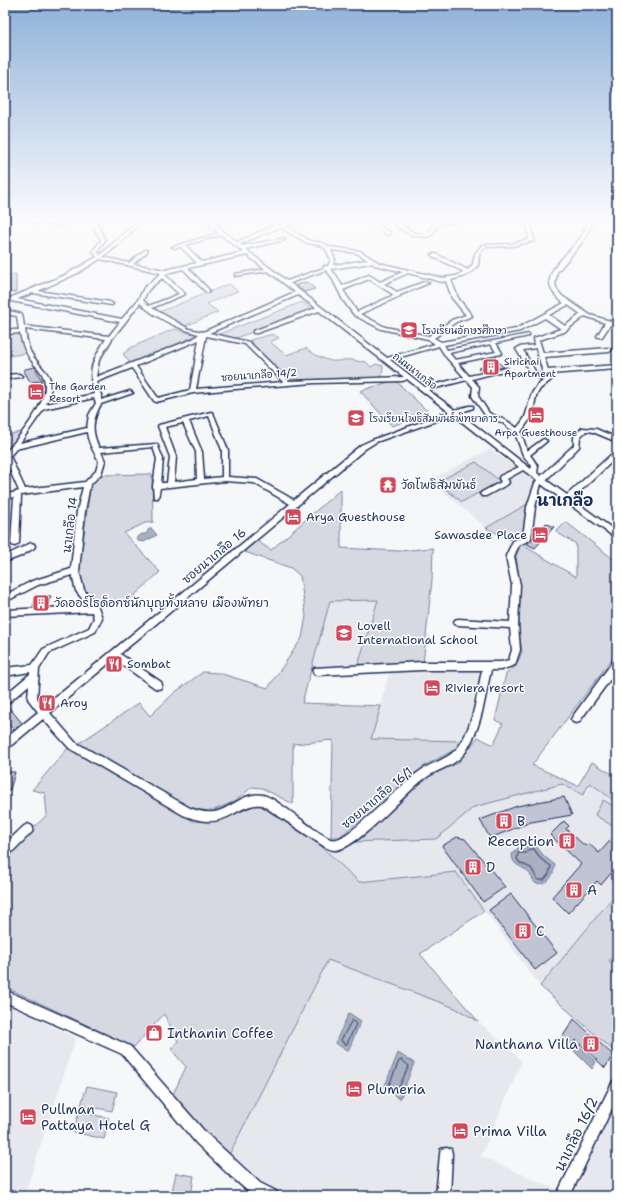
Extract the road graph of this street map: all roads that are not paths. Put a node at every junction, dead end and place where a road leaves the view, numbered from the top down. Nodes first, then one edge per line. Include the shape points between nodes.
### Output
1 (70, 275) edge
2 (161, 275) edge
3 (163, 275) edge
4 (192, 275) edge
5 (274, 275) edge
6 (307, 275) edge
7 (332, 275) edge
8 (400, 275) edge
9 (423, 275) edge
10 (460, 275) edge
11 (554, 275) edge
12 (448, 280) junction
13 (286, 283) junction
14 (381, 283) junction
15 (426, 283) dead end
16 (340, 289) junction
17 (207, 291) dead end
18 (35, 292) junction
19 (298, 293) junction
20 (397, 294) junction
21 (140, 300) junction
22 (7, 301) edge
23 (568, 303) junction
24 (110, 304) dead end
25 (148, 308) junction
26 (319, 309) junction
27 (5, 312) edge
28 (356, 314) junction
29 (584, 314) junction
30 (545, 315) junction
31 (124, 321) junction
32 (608, 323) junction
33 (617, 325) edge
34 (21, 329) junction
35 (565, 329) junction
36 (518, 330) junction
37 (5, 332) edge
38 (255, 332) dead end
39 (203, 334) junction
40 (527, 335) junction
41 (600, 336) dead end
42 (110, 338) junction
43 (430, 338) junction
44 (536, 339) junction
45 (440, 344) junction
46 (493, 344) junction
47 (538, 346) junction
48 (610, 350) dead end
49 (446, 352) junction
50 (542, 355) junction
51 (385, 360) junction
52 (454, 362) junction
53 (133, 365) junction
54 (617, 367) edge
55 (506, 369) dead end
56 (546, 372) junction
57 (19, 376) dead end
58 (5, 377) edge
59 (408, 377) junction
60 (468, 377) junction
61 (548, 380) junction
62 (93, 381) junction
63 (288, 383) junction
64 (424, 389) junction
65 (193, 390) junction
66 (130, 393) dead end
67 (98, 395) junction
68 (99, 404) junction
69 (43, 407) junction
70 (471, 407) dead end
71 (455, 413) junction
72 (185, 420) junction
73 (90, 429) junction
74 (518, 432) junction
75 (617, 440) edge
76 (544, 441) dead end
77 (14, 447) junction
78 (96, 450) junction
79 (617, 453) edge
80 (526, 455) junction
81 (524, 467) junction
82 (537, 477) junction
83 (225, 479) junction
84 (201, 481) junction
85 (87, 484) junction
86 (170, 484) junction
87 (156, 486) junction
88 (21, 493) junction
89 (484, 494) dead end
90 (156, 496) dead end
91 (5, 497) edge
92 (567, 499) junction
93 (295, 504) junction
94 (617, 536) edge
95 (15, 543) dead end
96 (31, 546) dead end
97 (5, 558) edge
98 (75, 571) junction
99 (5, 599) edge
100 (95, 609) junction
101 (5, 613) edge
102 (458, 622) dead end
103 (514, 624) junction
104 (114, 656) junction
105 (617, 663) edge
106 (486, 666) junction
107 (317, 671) dead end
108 (5, 672) edge
109 (34, 672) junction
110 (158, 685) dead end
111 (5, 700) edge
112 (43, 713) junction
113 (576, 719) dead end
114 (5, 745) edge
115 (28, 829) dead end
116 (5, 851) edge
117 (5, 996) edge
118 (617, 1086) edge
119 (446, 1154) dead end
120 (270, 1196) edge
121 (443, 1196) edge
122 (563, 1196) edge

1 - 18 street
2 - 21 street via 146,289
3 - 25 street via 182,294
4 - 17 street
5 - 13 street, ถนนนาเกลือ
6 - 13 street
7 - 16 street
8 - 14 street
9 - 12 street
10 - 12 street
11 - 23 street via 552,286
12 - 43 street via 455,298 469,316 454,321
13 - 19 street, ถนนนาเกลือ
14 - 16 street via 369,277
14 - 20 street
15 - 20 street
16 - 28 street
18 - 22 street
18 - 24 street
19 - 26 street, ถนนนาเกลือ
19 - 39 street
20 - 28 street via 398,296
21 - 25 street
21 - 31 street
22 - 31 street
23 - 29 street
23 - 30 street
25 - 39 street via 179,327
26 - 38 street
26 - 51 street, ถนนนาเกลือ
27 - 34 street via 20,315
28 - 43 street via 383,328
29 - 32 street
29 - 35 street
30 - 35 street
30 - 36 street
31 - 42 street
32 - 33 street
32 - 41 street
34 - 37 street
34 - 42 street
34 - 69 street via 25,349 48,377 50,385
35 - 44 street
36 - 40 street
36 - 45 street
39 - 53 street via 195,340
39 - 63 street via 247,343
39 - 65 street
40 - 44 street
40 - 46 street
42 - 62 street via 96,360
43 - 45 street
44 - 47 street
45 - 49 street
45 - 51 street
46 - 49 street
46 - 52 street via 499,353
47 - 50 street
47 - 61 street via 519,349 534,374
48 - 50 street
49 - 52 street
50 - 56 street
51 - 59 street, ถนนนาเกลือ
52 - 60 street
53 - 62 street
53 - 65 street, ซอยนาเกลือ 14/2 via 155,400
54 - 56 street
55 - 60 street
56 - 61 street
57 - 58 street
59 - 63 street, ซอยนาเกลือ 14/2
59 - 64 street, ถนนนาเกลือ
60 - 64 street
60 - 74 street via 476,387 475,396 487,414 505,422
61 - 74 street via 533,396 529,416
62 - 67 street
63 - 65 street, ซอยนาเกลือ 14/2
64 - 71 street, ถนนนาเกลือ
66 - 68 street
67 - 68 street
67 - 69 street
68 - 73 street via 92,415
69 - 77 street
70 - 71 street, ซอยนาเกลือ 16
71 - 81 street, ถนนนาเกลือ
71 - 93 street, ซอยนาเกลือ 16 via 362,447
72 - 83 street via 211,414 225,450
72 - 84 street via 199,452
72 - 86 street via 161,426 173,457
73 - 77 street
73 - 78 street, นาเกลือ 14
74 - 80 street
75 - 82 street via 594,430 584,429 577,437 577,446
76 - 80 street
77 - 88 street via 7,456
78 - 85 street, นาเกลือ 14 via 102,461 100,472
78 - 87 street via 155,445 160,459
79 - 92 street
80 - 82 street via 535,466
81 - 82 street, ถนนนาเกลือ
81 - 89 street via 502,478 506,482
82 - 92 street, ถนนนาเกลือ
82 - 103 street via 538,484 531,508 527,538 516,543 510,556 516,585
83 - 84 street
83 - 93 street via 255,481
84 - 86 street
85 - 88 street
85 - 98 street, นาเกลือ 14 via 81,511
86 - 87 street
87 - 90 street
88 - 91 street
88 - 95 street
92 - 94 street, ถนนนาเกลือ
93 - 104 street, ซอยนาเกลือ 16
96 - 97 street
98 - 99 street via 35,583
98 - 100 street, นาเกลือ 14 via 80,591
100 - 101 street
100 - 109 street via 98,618 92,630 46,651
102 - 103 street
103 - 106 street via 516,650 512,662 501,666
104 - 110 street
104 - 112 street, ซอยนาเกลือ 16
105 - 113 street
106 - 107 street via 422,666 334,674
106 - 112 street, ซอยนาเกลือ 16/1 via 472,732 454,759 427,771 346,840 335,845 327,843 263,800 252,799 213,818 197,817 72,744
108 - 109 street
109 - 111 street
109 - 112 street via 32,698
112 - 114 street, ซอยนาเกลือ 16
115 - 116 street
117 - 120 street via 126,1050 201,1138 255,1188
118 - 122 street, นาเกลือ 16/2
119 - 121 street

